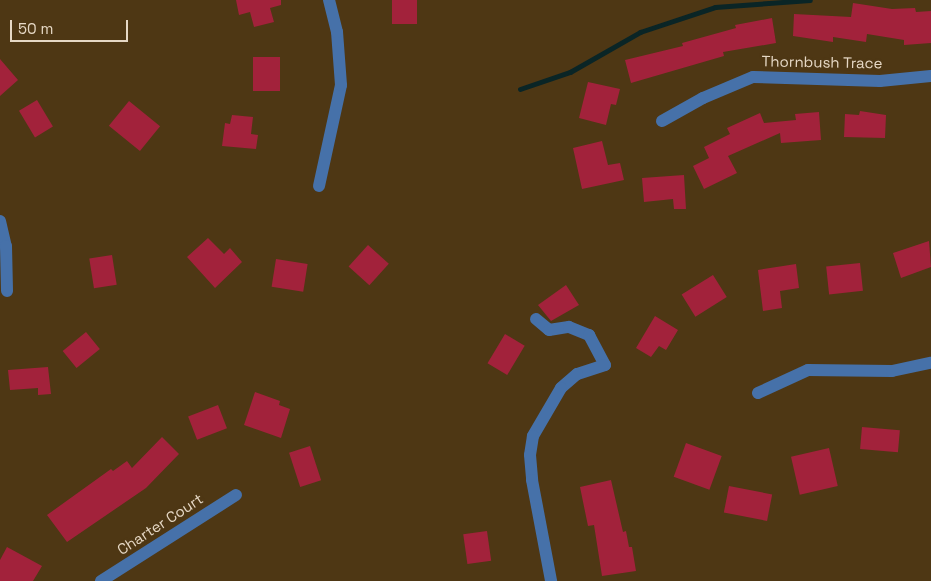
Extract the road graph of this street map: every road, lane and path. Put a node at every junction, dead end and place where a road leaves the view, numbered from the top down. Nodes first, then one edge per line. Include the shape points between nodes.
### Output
1 (329, 0) edge
2 (931, 76) edge
3 (662, 121) dead end
4 (319, 186) dead end
5 (0, 222) edge
6 (7, 291) dead end
7 (536, 319) dead end
8 (931, 363) edge
9 (758, 393) dead end
10 (236, 495) dead end
11 (101, 581) edge
12 (550, 581) edge

1 - 4 street via 337,32 341,85
2 - 3 street, Thornbush Trace via 880,81 753,77 703,98
5 - 6 street via 7,255
7 - 12 street via 549,330 568,328 589,335 605,365 577,374 561,388 533,436 530,454 532,480
8 - 9 street via 892,371 808,370
10 - 11 street, Charter Court

